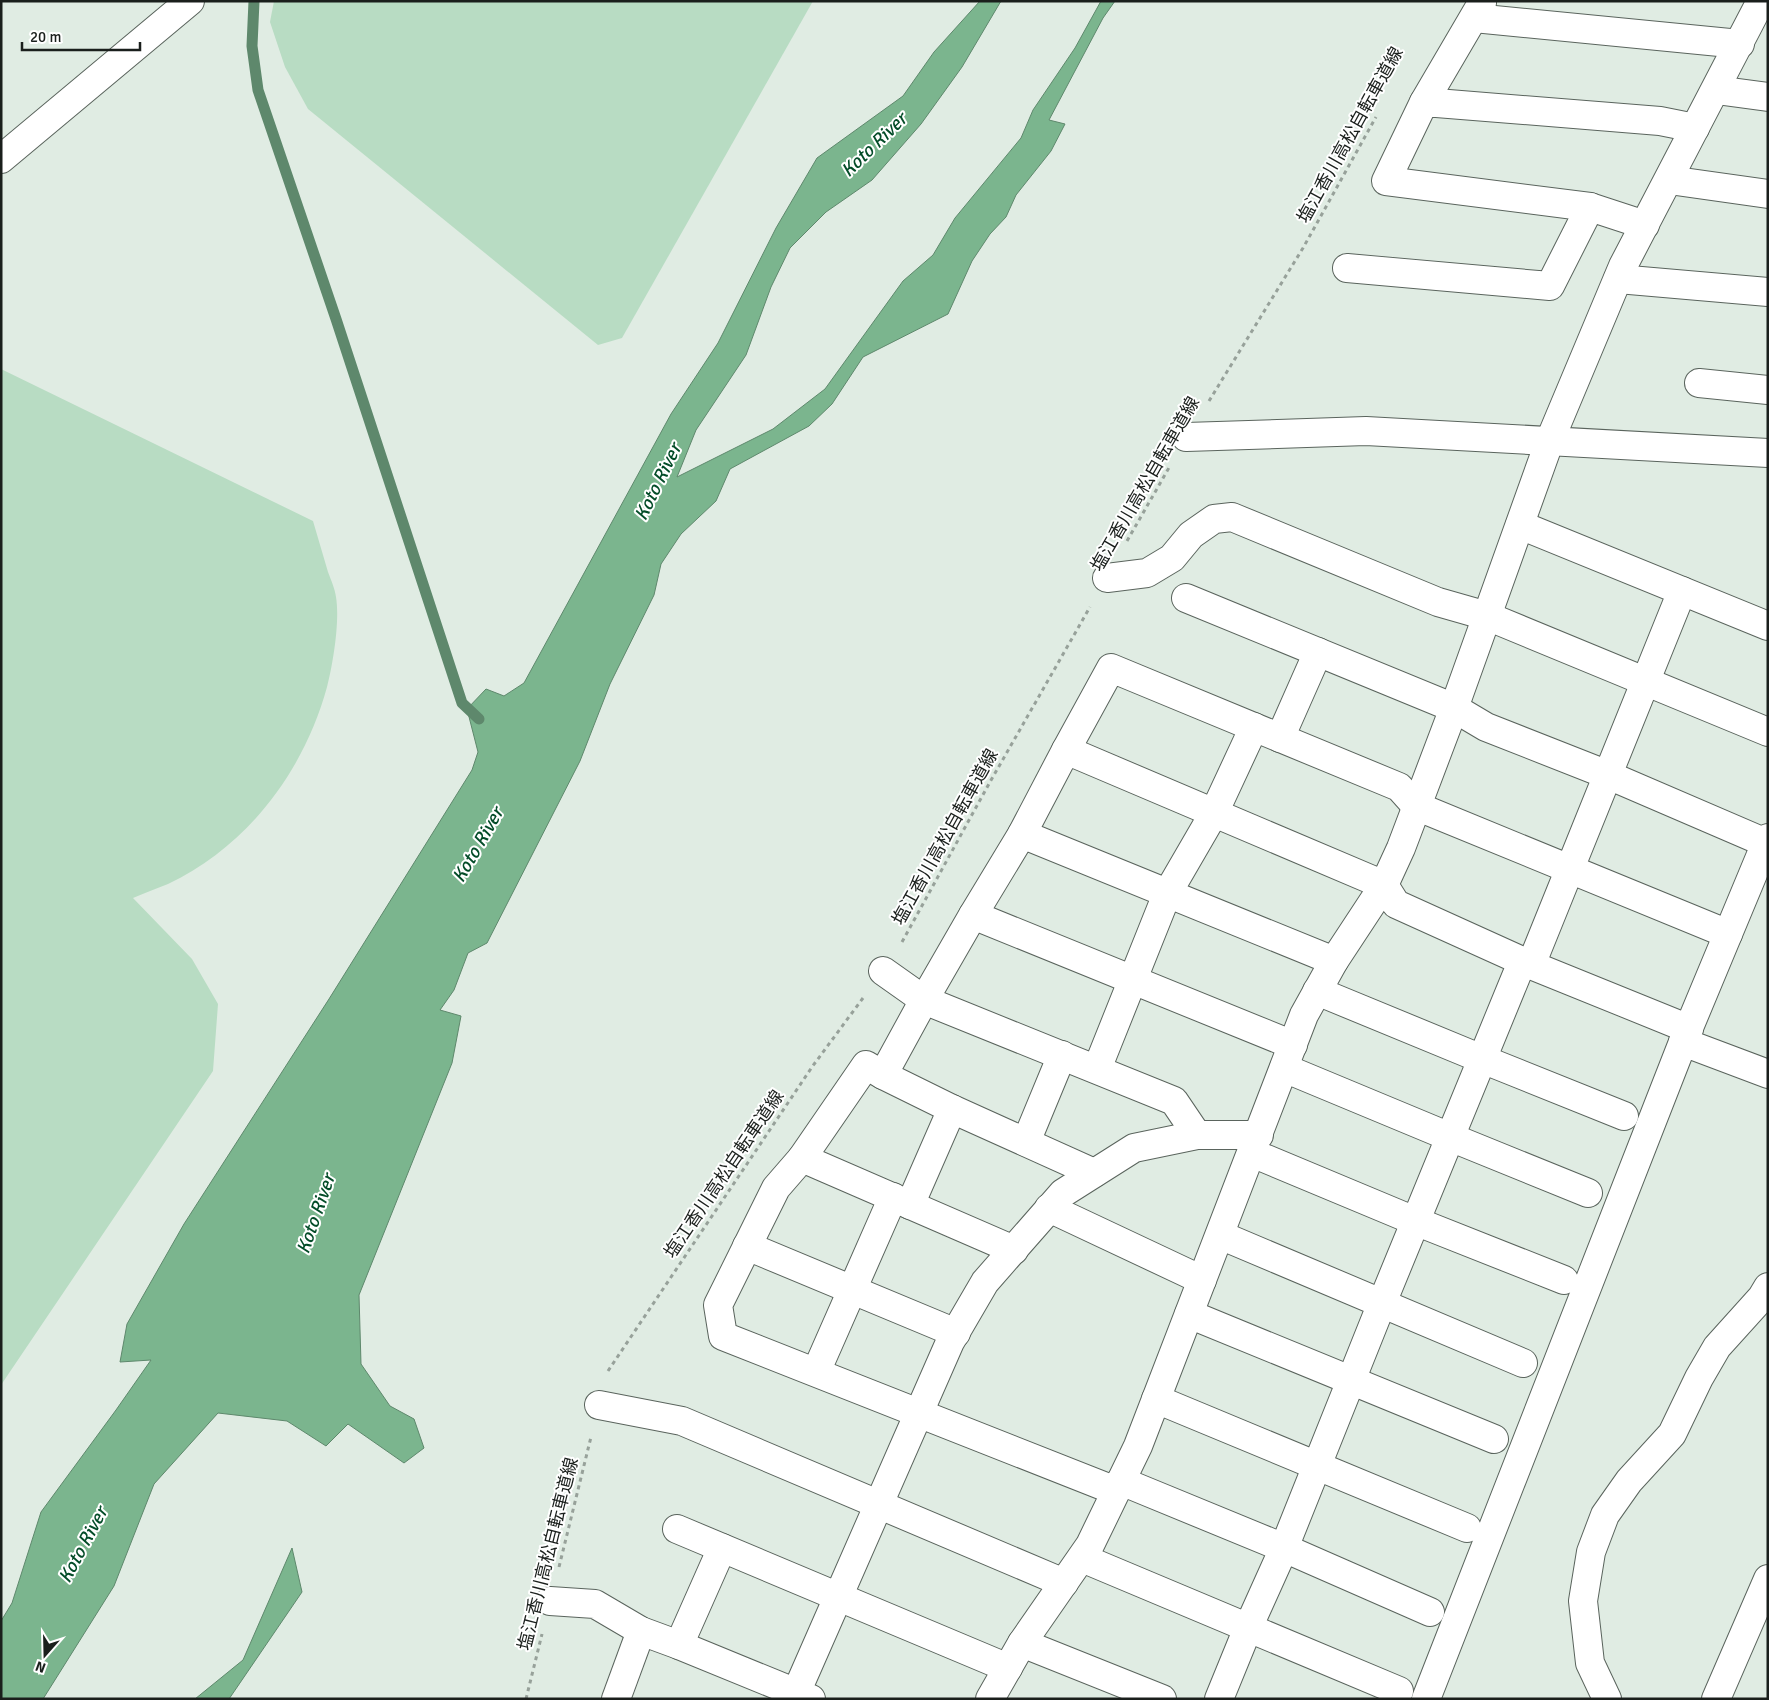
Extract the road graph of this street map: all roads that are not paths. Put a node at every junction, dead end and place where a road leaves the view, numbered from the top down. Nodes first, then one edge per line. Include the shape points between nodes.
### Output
1 (190, 1) edge
2 (1762, 1) edge
3 (1479, 10) edge
4 (1740, 44) junction
5 (1716, 90) junction
6 (1768, 97) edge
7 (1424, 102) junction
8 (1696, 128) junction
9 (1, 159) edge
10 (1669, 180) junction
11 (1768, 194) edge
12 (1590, 207) junction
13 (1645, 225) junction
14 (1346, 268) dead end
15 (1618, 279) junction
16 (1768, 292) edge
17 (1699, 383) dead end
18 (1768, 390) edge
19 (1186, 437) road end
20 (1550, 440) junction
21 (1768, 454) edge
22 (1520, 525) junction
23 (1106, 578) road end
24 (1682, 591) junction
25 (1186, 598) dead end
26 (1487, 616) junction
27 (1768, 626) edge
28 (1318, 652) junction
29 (1646, 682) junction
30 (1454, 708) junction
31 (1254, 727) junction
32 (1768, 732) edge
33 (1280, 738) junction
34 (1066, 750) junction
35 (1608, 776) junction
36 (1416, 806) junction
37 (1214, 813) junction
38 (1022, 834) junction
39 (1767, 841) edge
40 (1570, 870) junction
41 (1384, 885) junction
42 (1167, 894) junction
43 (973, 915) junction
44 (1728, 934) junction
45 (1334, 961) junction
46 (1527, 964) junction
47 (882, 971) road end
48 (1133, 980) junction
49 (1317, 991) junction
50 (924, 1000) junction
51 (1686, 1035) junction
52 (1062, 1055) junction
53 (1289, 1057) junction
54 (1482, 1060) junction
55 (1097, 1070) junction
56 (1768, 1074) edge
57 (883, 1075) junction
58 (952, 1109) junction
59 (1624, 1116) dead end
60 (1196, 1135) junction
61 (1450, 1138) junction
62 (1026, 1142) junction
63 (1256, 1144) junction
64 (802, 1158) junction
65 (1094, 1173) junction
66 (1588, 1193) dead end
67 (902, 1201) junction
68 (1049, 1208) junction
69 (1415, 1222) junction
70 (1220, 1234) junction
71 (747, 1246) junction
72 (1014, 1250) junction
73 (1202, 1280) junction
74 (1564, 1280) dead end
75 (1768, 1287) edge
76 (852, 1290) junction
77 (1382, 1303) junction
78 (1190, 1314) junction
79 (956, 1333) junction
80 (1523, 1363) dead end
81 (816, 1372) junction
82 (1351, 1382) junction
83 (1156, 1399) junction
84 (599, 1405) road end
85 (919, 1412) junction
86 (1494, 1439) dead end
87 (1318, 1464) junction
88 (1119, 1486) junction
89 (878, 1505) junction
90 (1467, 1528) dead end
91 (677, 1529) dead end
92 (722, 1548) junction
93 (1284, 1548) junction
94 (1082, 1558) junction
95 (1768, 1579) edge
96 (1064, 1583) junction
97 (837, 1596) junction
98 (550, 1601) road end
99 (1430, 1612) dead end
100 (1248, 1628) junction
101 (641, 1631) junction
102 (1022, 1642) junction
103 (679, 1645) junction
104 (1008, 1668) junction
105 (1400, 1691) dead end
106 (803, 1696) edge
107 (616, 1699) edge
108 (990, 1699) edge
109 (1162, 1699) edge
110 (1219, 1699) edge
111 (1426, 1699) edge
112 (1607, 1699) edge
113 (1716, 1699) edge

1 - 9 street
2 - 4 street
3 - 4 street
3 - 7 street
4 - 5 street
5 - 6 street
5 - 8 street
7 - 8 street via 1660,120
7 - 12 street via 1386,181
8 - 10 street
10 - 11 street
10 - 13 street
12 - 13 street
12 - 14 street via 1550,286
13 - 15 street
15 - 16 street
15 - 20 street
17 - 18 street
19 - 20 street via 1366,431
20 - 21 street
20 - 22 street
22 - 24 street
22 - 26 street
23 - 26 street via 1147,574 1172,558 1190,535 1214,519 1232,517 1438,602
24 - 27 street
24 - 29 street
25 - 28 street
26 - 29 street
26 - 30 street
28 - 30 street
28 - 33 street
29 - 32 street
29 - 35 street
30 - 35 street via 1486,727
30 - 36 street
31 - 33 street
31 - 34 street via 1110,668
31 - 37 street
33 - 36 street via 1399,787
34 - 37 street
34 - 38 street
35 - 39 street
35 - 40 street
36 - 40 street
36 - 41 street
37 - 41 street
37 - 42 street
38 - 42 street
38 - 43 street
39 - 44 street
40 - 44 street
40 - 46 street
41 - 45 street
41 - 46 street via 1396,904
42 - 45 street
42 - 48 street
43 - 48 street
43 - 50 street
44 - 51 street
45 - 49 street
46 - 51 street
46 - 54 street
47 - 50 street
48 - 53 street
48 - 55 street
49 - 53 street via 1304,1015
49 - 54 street
50 - 52 street
50 - 57 street
51 - 56 street
51 - 111 street
52 - 55 street
52 - 62 street
53 - 61 street
53 - 63 street
54 - 59 street
54 - 61 street
55 - 60 street via 1174,1101
57 - 58 street
57 - 64 street via 866,1065
58 - 62 street
58 - 67 street
60 - 63 street
60 - 65 street via 1134,1148
61 - 66 street
61 - 69 street
62 - 65 street
63 - 69 street
63 - 70 street
64 - 67 street
64 - 71 street via 776,1188
65 - 68 street via 1063,1193
67 - 72 street
67 - 76 street
68 - 72 street
68 - 73 street
69 - 74 street
69 - 77 street
70 - 73 street
70 - 77 street
71 - 76 street
71 - 81 street via 718,1305 723,1336
72 - 79 street via 986,1282
73 - 78 street
75 - 112 street via 1716,1347 1672,1434 1629,1481 1604,1516 1591,1552 1583,1601 1590,1663
76 - 79 street
76 - 81 street
77 - 80 street
77 - 82 street
78 - 82 street
78 - 83 street
79 - 85 street
81 - 85 street
82 - 86 street
82 - 87 street
83 - 87 street
83 - 88 street
84 - 89 street via 682,1421
85 - 88 street
85 - 89 street
87 - 90 street
87 - 93 street
88 - 93 street
88 - 94 street
89 - 96 street
89 - 97 street
91 - 92 street
92 - 97 street
92 - 103 street
93 - 99 street
93 - 100 street
94 - 96 street
94 - 100 street
95 - 113 street
96 - 102 street
97 - 104 street
97 - 106 street
98 - 101 street via 595,1604
100 - 105 street
100 - 110 street
101 - 103 street
101 - 107 street
102 - 104 street
102 - 109 street
103 - 106 street
104 - 108 street

